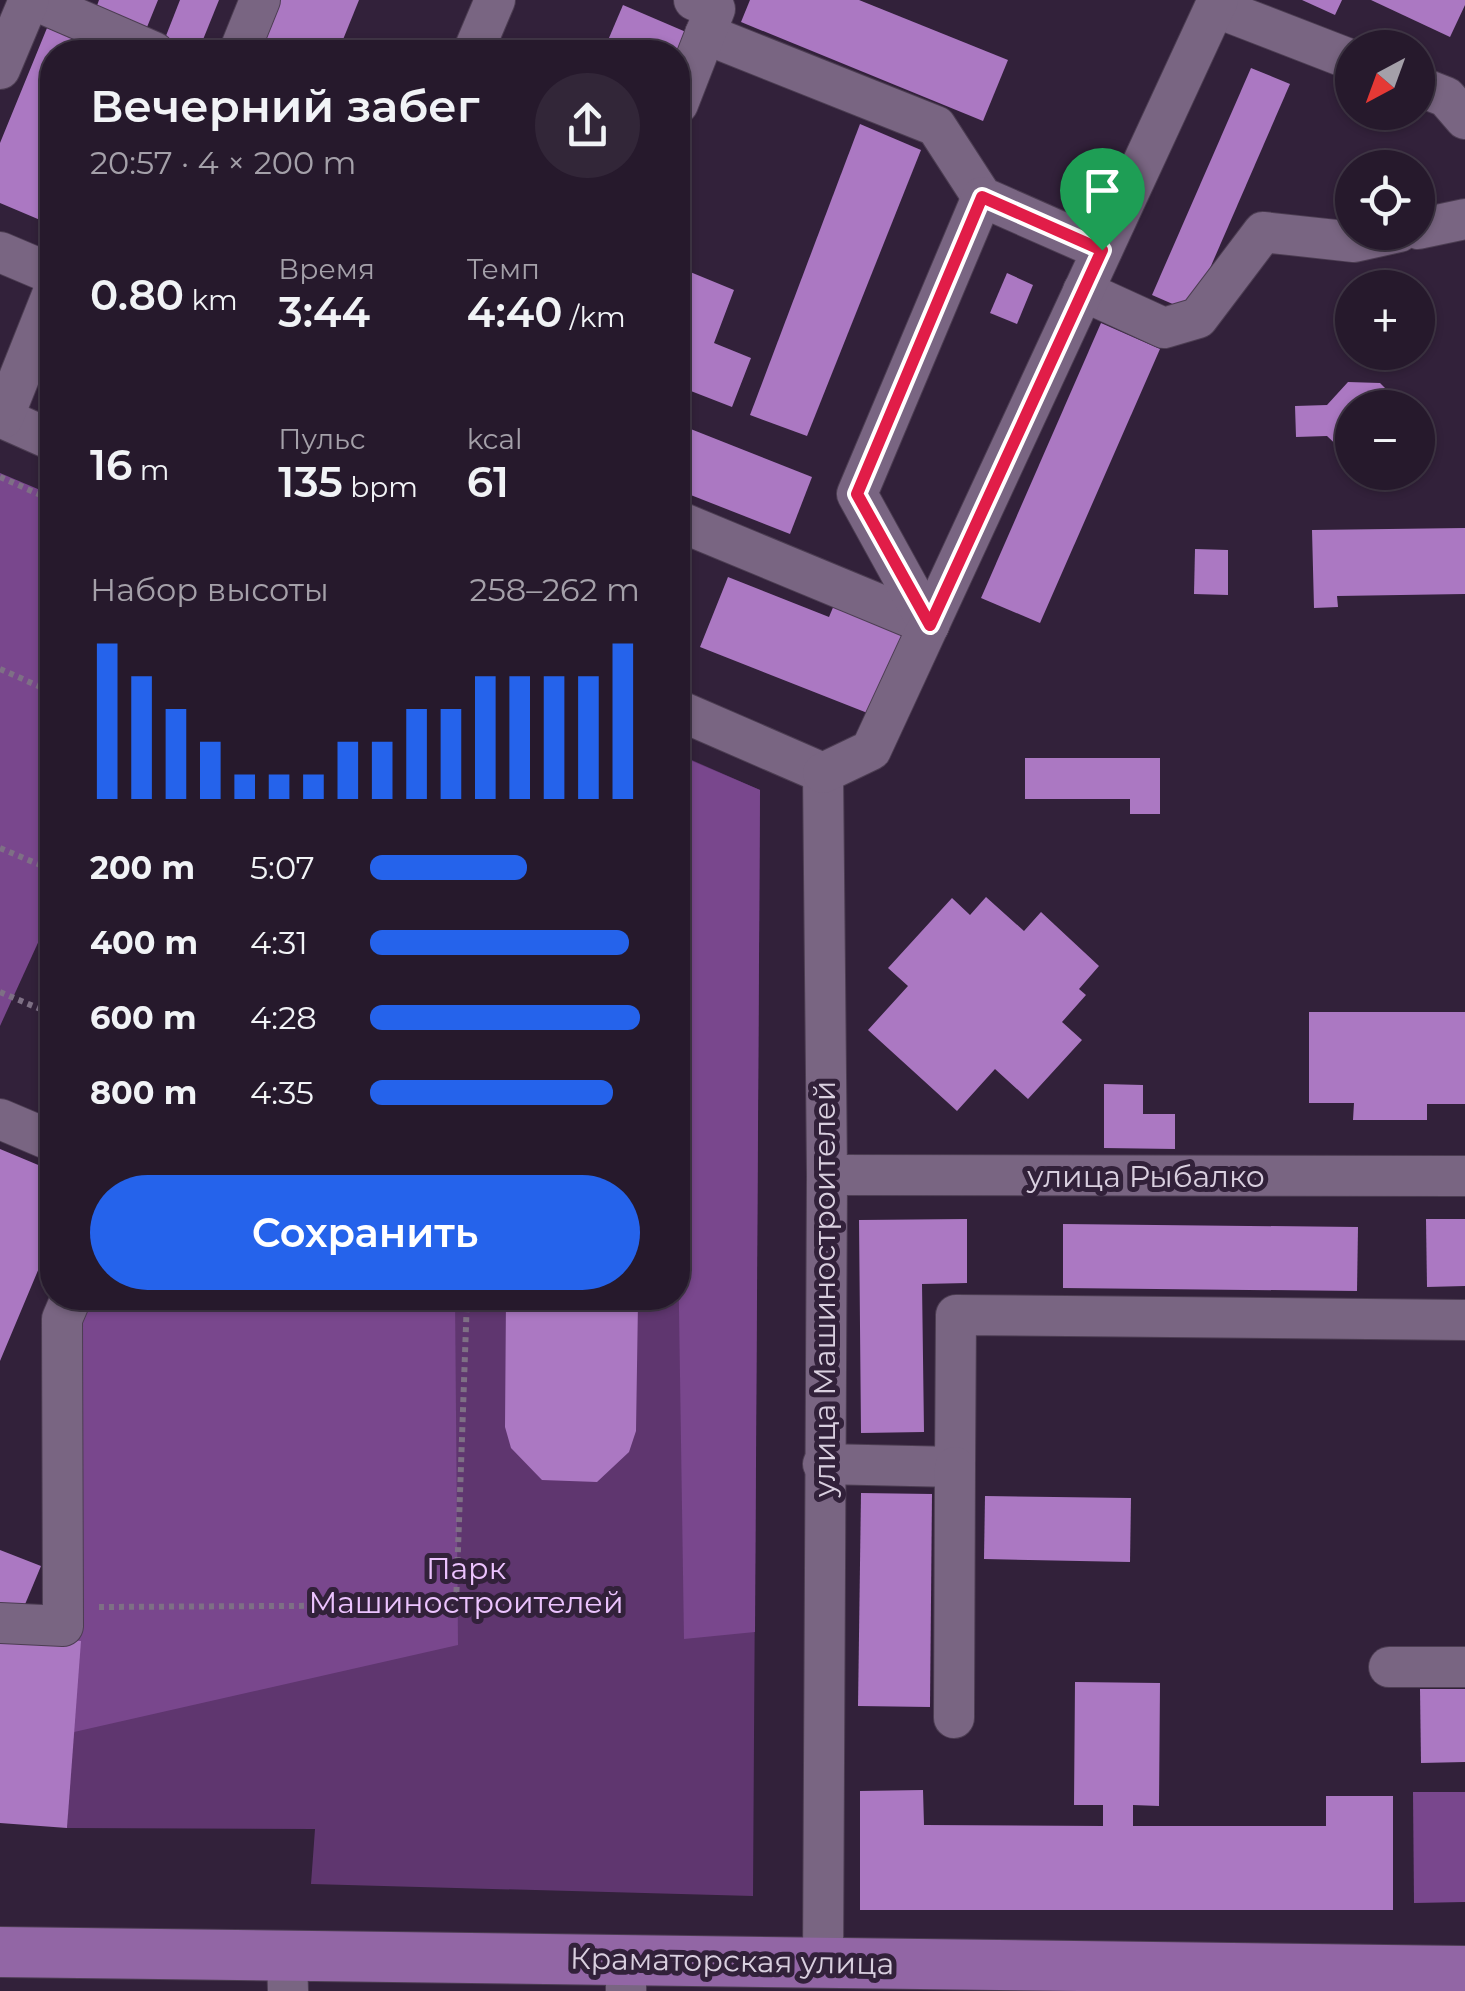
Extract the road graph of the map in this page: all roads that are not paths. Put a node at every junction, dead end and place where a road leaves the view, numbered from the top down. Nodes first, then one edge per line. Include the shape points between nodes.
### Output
1 (31, 0) edge
2 (260, 0) edge
3 (495, 0) edge
4 (1216, 3) edge
5 (699, 17) edge
6 (126, 40) edge
7 (244, 40) edge
8 (478, 40) edge
9 (1335, 53) edge
10 (690, 54) edge
11 (0, 69) edge
12 (1435, 92) edge
13 (1465, 119) edge
14 (982, 197) junction
15 (1465, 219) edge
16 (1435, 225) edge
17 (1335, 240) edge
18 (1102, 250) junction
19 (0, 252) edge
20 (40, 269) edge
21 (1083, 291) junction
22 (40, 325) edge
23 (2, 418) edge
24 (40, 435) edge
25 (690, 526) edge
26 (930, 625) junction
27 (690, 715) edge
28 (823, 773) junction
29 (0, 1119) edge
30 (40, 1135) edge
31 (827, 1175) junction
32 (1465, 1176) edge
33 (66, 1310) edge
34 (1465, 1320) edge
35 (823, 1464) junction
36 (955, 1467) junction
37 (0, 1623) edge
38 (1390, 1666) dead end
39 (1465, 1667) edge
40 (954, 1718) dead end
41 (0, 1952) edge
42 (823, 1962) junction
43 (1465, 1971) edge
44 (287, 1973) edge
45 (626, 1976) edge
46 (1046, 1978) edge
47 (1351, 1980) edge

1 - 6 street
1 - 11 street
2 - 7 street
3 - 8 street
4 - 9 street
4 - 18 street
5 - 10 street
5 - 14 street via 936,126
12 - 13 street
14 - 18 street
14 - 26 street via 857,494
15 - 16 street
17 - 21 street via 1263,232 1198,318 1164,328
18 - 21 street
19 - 20 street
21 - 26 street
22 - 23 street
23 - 24 street
25 - 26 street
26 - 28 street via 872,750
27 - 28 street
28 - 31 street, улица Машиностроителей
29 - 30 street
31 - 32 street, улица Рыбалко
31 - 35 street, улица Машиностроителей
33 - 37 street via 62,1626
34 - 36 street via 956,1315
35 - 36 street
35 - 42 street, улица Машиностроителей
36 - 40 street
38 - 39 street
41 - 44 main road, Краматорская улица
42 - 45 main road, Краматорская улица
42 - 46 main road, Краматорская улица
43 - 47 main road, Краматорская улица
44 - 45 main road, Краматорская улица
46 - 47 main road, Краматорская улица

